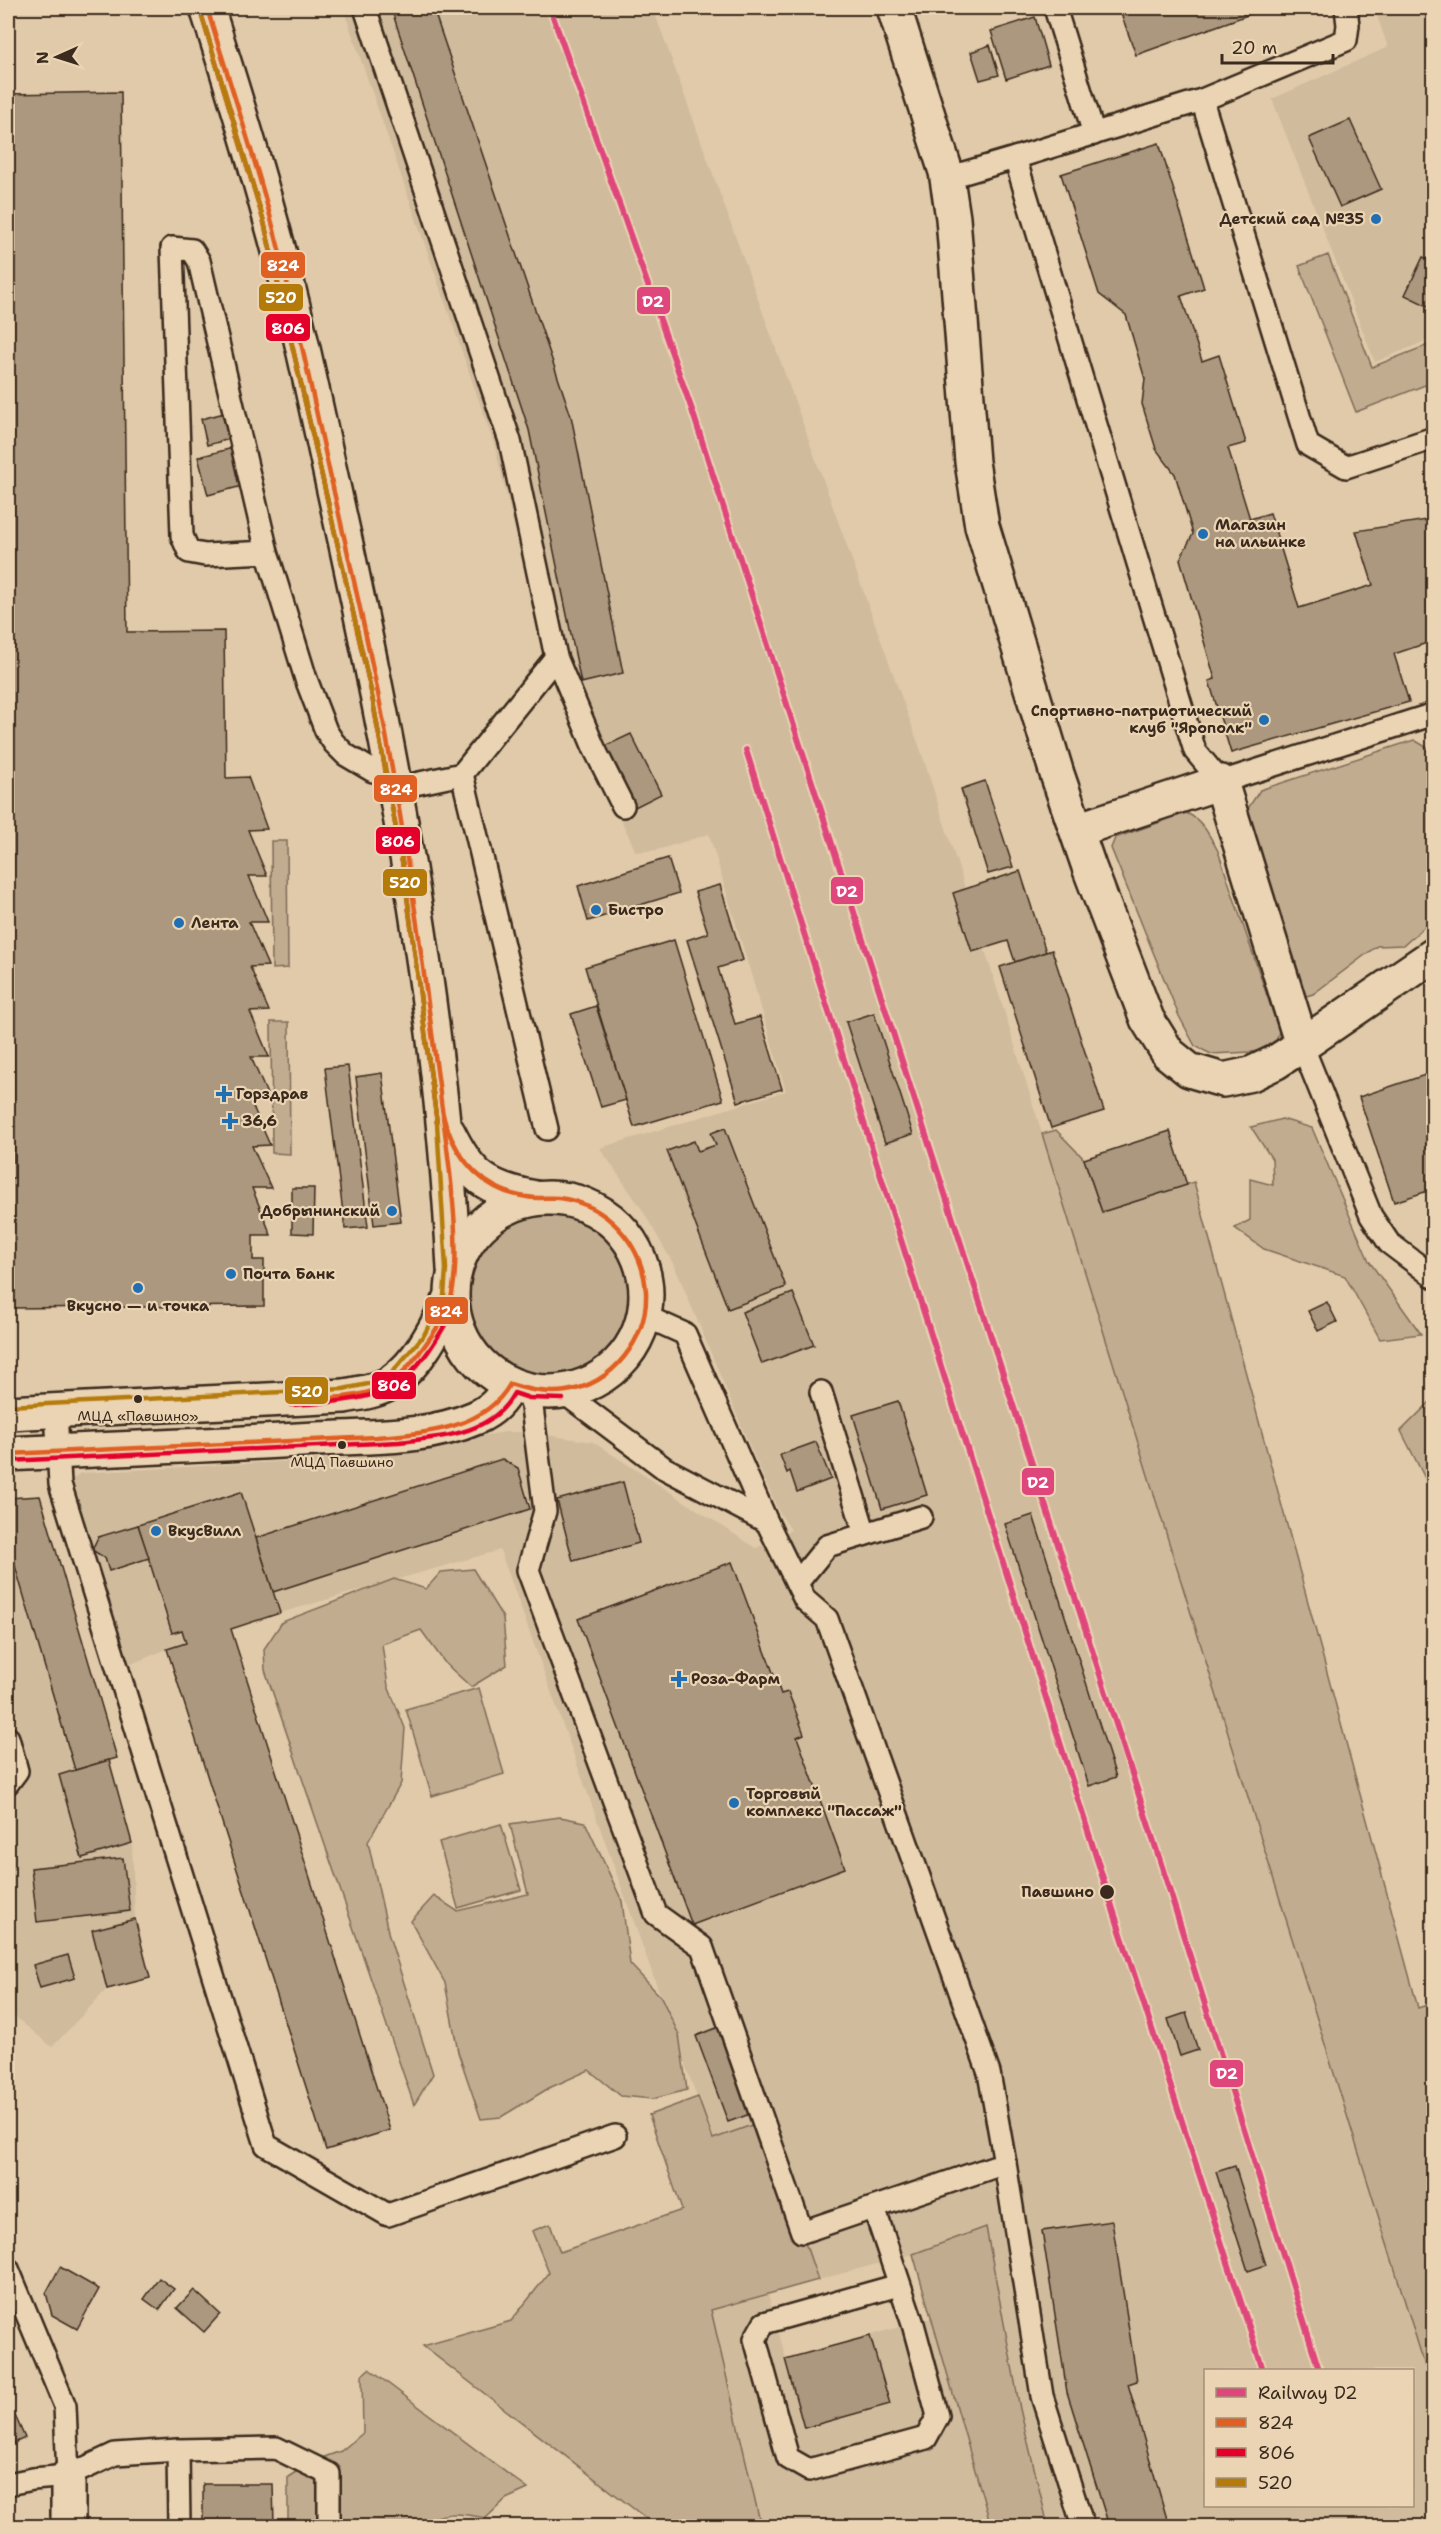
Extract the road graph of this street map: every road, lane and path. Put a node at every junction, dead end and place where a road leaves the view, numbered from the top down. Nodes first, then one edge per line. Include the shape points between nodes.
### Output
1 (207, 8) edge
2 (365, 8) edge
3 (894, 8) edge
4 (1055, 8) edge
5 (1346, 8) edge
6 (1202, 100) junction
7 (1094, 134) junction
8 (1015, 158) junction
9 (947, 178) junction
10 (1434, 438) edge
11 (267, 552) junction
12 (556, 657) junction
13 (1434, 714) edge
14 (462, 774) junction
15 (394, 781) junction
16 (1221, 782) junction
17 (623, 806) dead end
18 (1077, 830) junction
19 (1434, 955) edge
20 (1302, 1045) junction
21 (444, 1122) junction
22 (547, 1129) dead end
23 (535, 1198) junction
24 (1434, 1277) edge
25 (453, 1283) junction
26 (645, 1316) junction
27 (520, 1388) junction
28 (563, 1392) junction
29 (821, 1392) dead end
30 (56, 1410) junction
31 (8, 1413) edge
32 (57, 1452) junction
33 (8, 1454) edge
34 (921, 1517) dead end
35 (767, 1522) junction
36 (865, 1534) junction
37 (797, 1583) junction
38 (8, 1738) edge
39 (8, 1783) edge
40 (615, 2136) dead end
41 (1005, 2163) junction
42 (874, 2208) junction
43 (8, 2269) edge
44 (899, 2285) junction
45 (178, 2450) junction
46 (68, 2476) junction
47 (8, 2484) edge
48 (68, 2526) edge
49 (179, 2526) edge
50 (329, 2526) edge
51 (1083, 2526) edge

1 - 15 street via 271,220 378,690
2 - 12 lane via 510,441
3 - 9 street
4 - 7 lane
5 - 6 lane via 1346,40
6 - 7 lane
6 - 10 lane via 1308,445 1346,467
7 - 8 lane
8 - 9 lane
8 - 16 lane via 1195,751
9 - 18 street via 972,462 982,526
11 - 11 lane via 199,261 192,250 172,248 182,536 189,552
11 - 15 lane via 326,731 346,755
12 - 14 lane
12 - 17 lane
13 - 16 lane
14 - 15 lane
14 - 22 lane
15 - 21 street via 411,872
16 - 18 street
16 - 20 street
18 - 20 street via 1147,1019 1168,1053 1189,1070 1223,1080 1251,1074
19 - 20 street
20 - 24 lane via 1371,1216 1389,1244
21 - 23 street via 461,1159 483,1181 509,1193
21 - 25 street
23 - 25 street via 513,1204 475,1232 462,1251
23 - 26 street via 581,1202 620,1227 643,1269 647,1292
25 - 27 street via 461,1336 473,1356 490,1372
25 - 30 street via 429,1339 408,1367 393,1382 370,1391 344,1396
26 - 28 street via 624,1358 606,1375
26 - 35 lane via 685,1334
27 - 28 street
27 - 32 street via 473,1419 435,1430
27 - 42 lane via 545,1511 528,1570 656,1914 702,1947 802,2232
28 - 35 lane via 663,1468
29 - 36 lane
30 - 31 street
30 - 32 lane
32 - 33 street
32 - 40 lane via 60,1484 266,2145 388,2215
34 - 36 lane
35 - 37 lane
36 - 37 lane via 827,1546
37 - 41 lane via 805,1600 827,1619 930,1903 989,2073
38 - 39 lane via 17,1771
41 - 42 lane
41 - 51 lane via 1042,2396
42 - 44 lane
43 - 46 lane via 65,2406
44 - 44 lane via 938,2416 926,2438 809,2470 788,2458 755,2339 764,2323
45 - 46 lane via 116,2454
45 - 49 lane
45 - 50 lane via 276,2448 329,2474
46 - 47 lane
46 - 48 street

